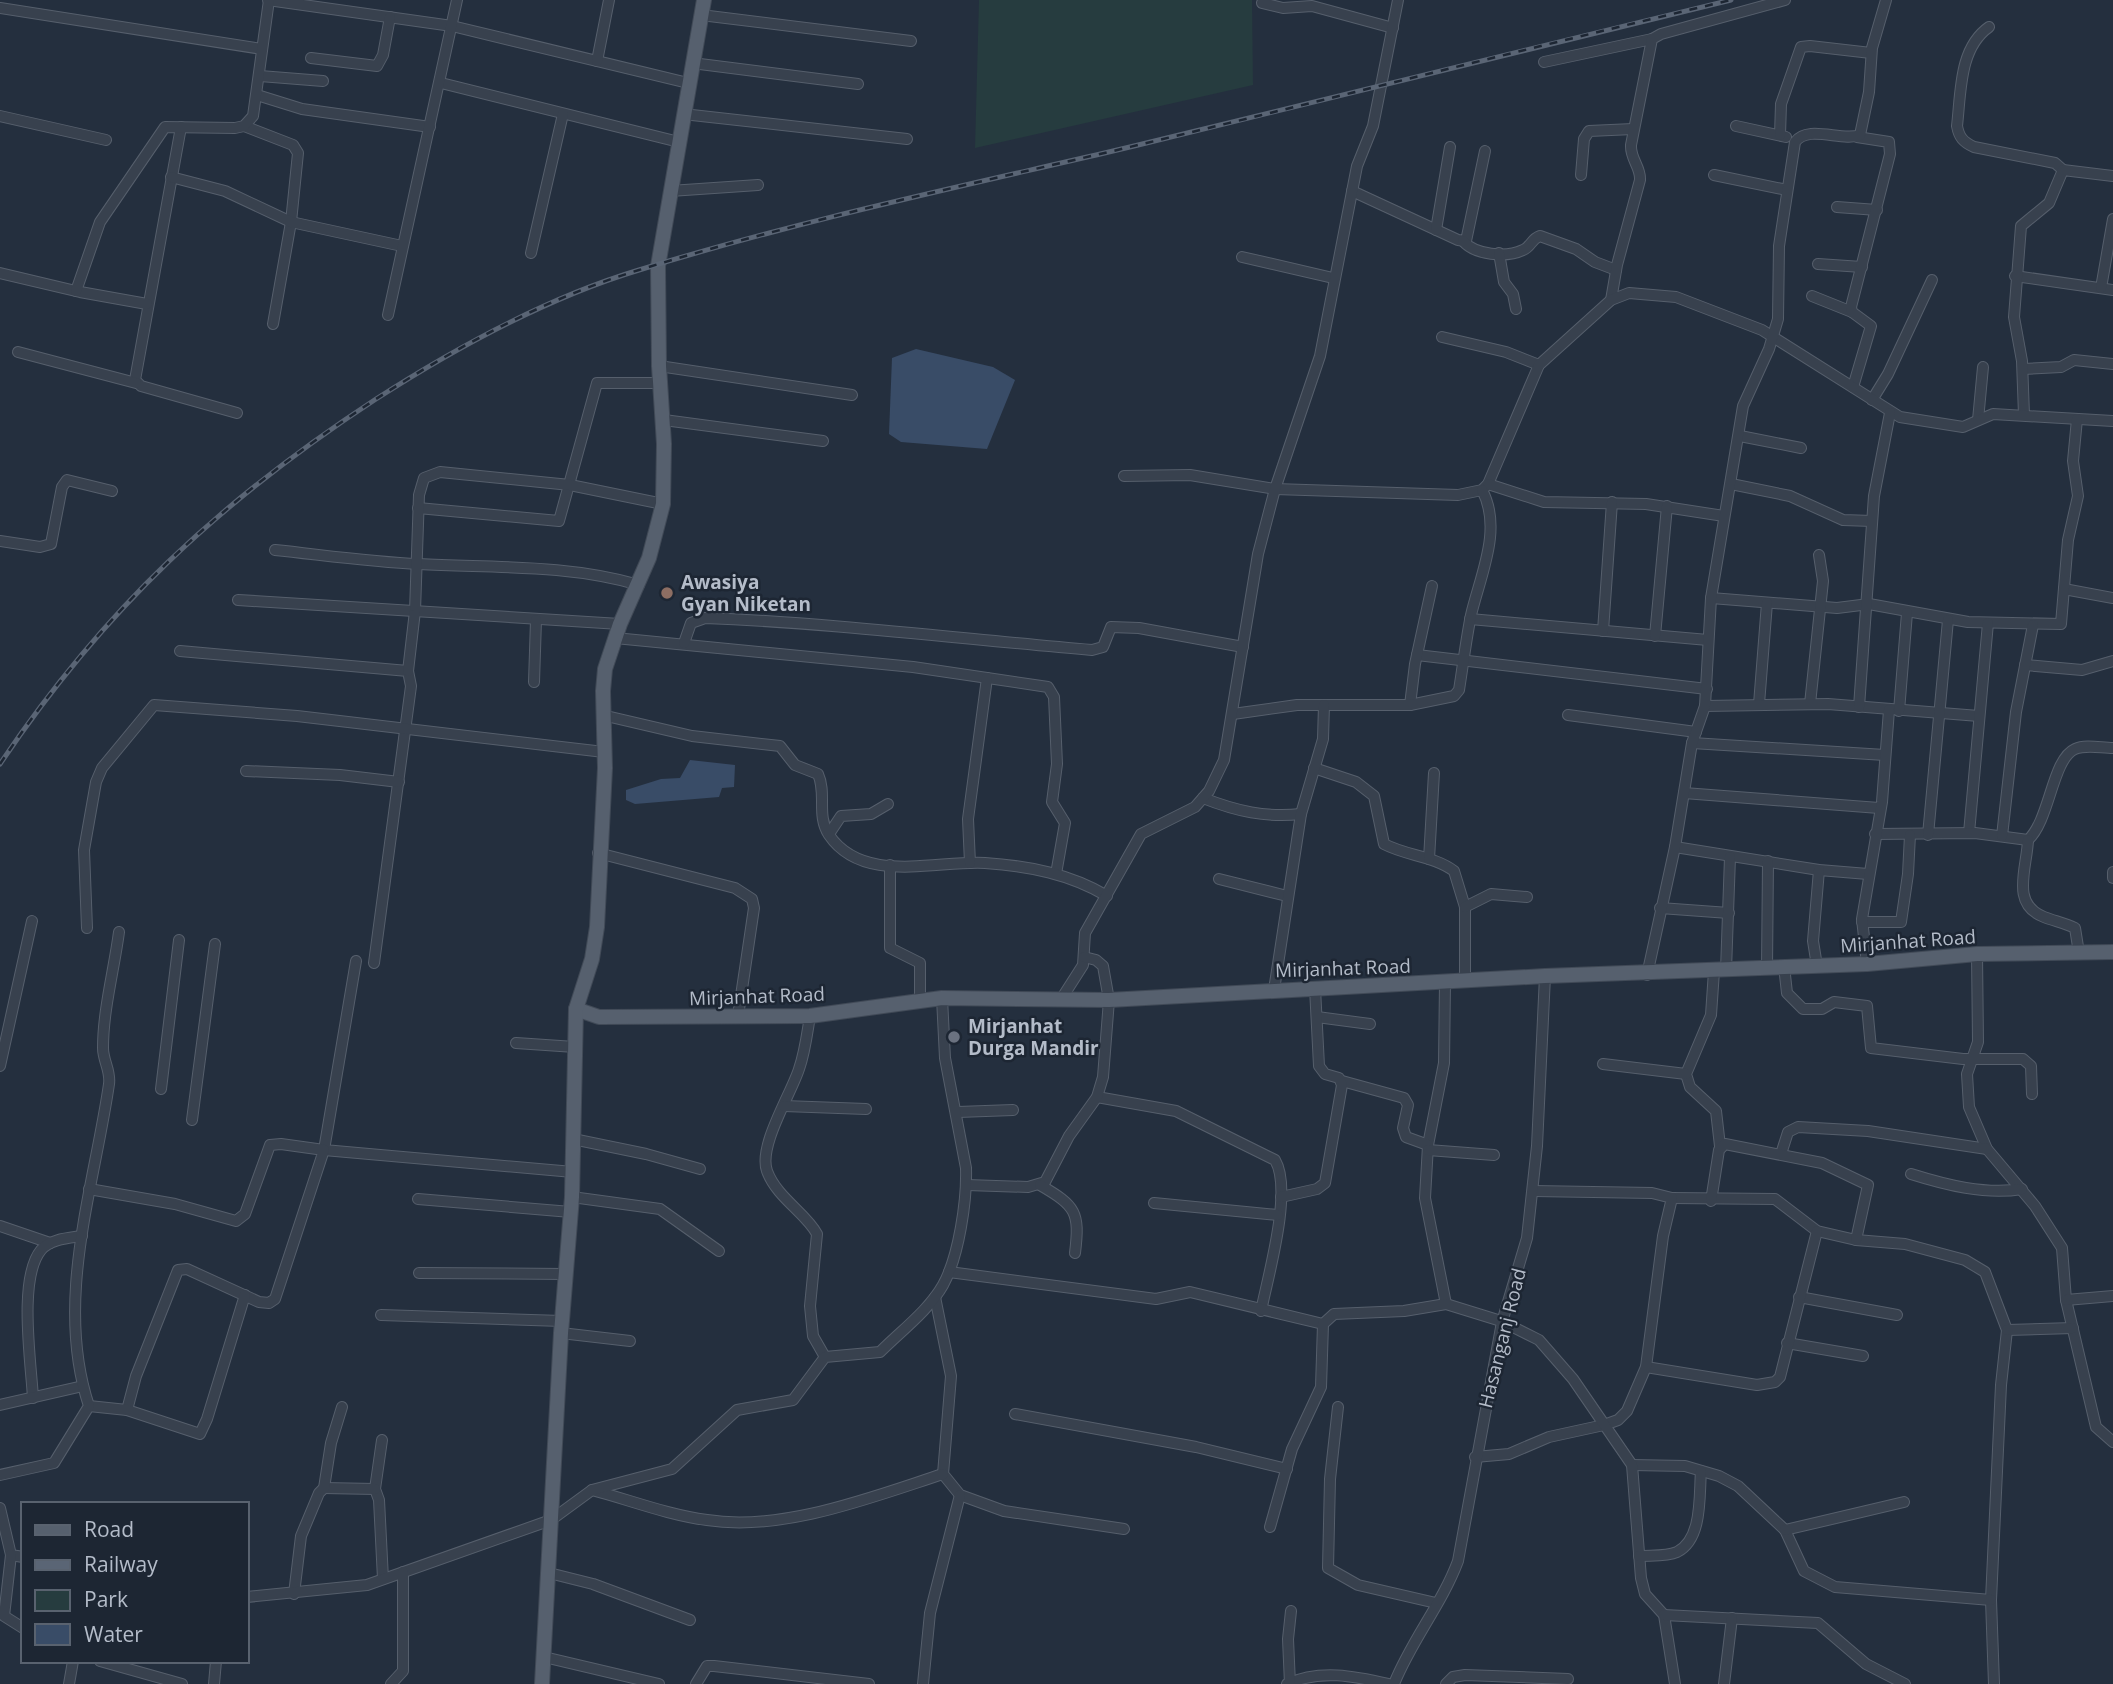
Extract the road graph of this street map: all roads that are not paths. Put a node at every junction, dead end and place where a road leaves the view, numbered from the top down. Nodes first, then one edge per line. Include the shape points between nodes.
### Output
1 (269, 0) edge
2 (457, 0) edge
3 (609, 0) edge
4 (1398, 0) edge
5 (1785, 0) edge
6 (1886, 0) edge
7 (311, 2) edge
8 (1262, 3) dead end
9 (703, 7) edge
10 (0, 8) edge
11 (390, 17) junction
12 (452, 26) junction
13 (1989, 27) dead end
14 (1393, 28) junction
15 (1652, 39) junction
16 (911, 41) dead end
17 (262, 49) junction
18 (1871, 54) junction
19 (311, 58) dead end
20 (597, 61) junction
21 (1544, 62) dead end
22 (692, 63) junction
23 (260, 76) junction
24 (323, 82) dead end
25 (440, 83) junction
26 (688, 83) junction
27 (858, 84) dead end
28 (257, 95) junction
29 (563, 114) junction
30 (683, 114) junction
31 (0, 116) edge
32 (244, 126) junction
33 (181, 127) junction
34 (430, 127) junction
35 (1736, 127) dead end
36 (1633, 130) junction
37 (1780, 135) junction
38 (1857, 137) junction
39 (106, 139) dead end
40 (907, 139) dead end
41 (1796, 139) junction
42 (679, 142) junction
43 (1450, 147) dead end
44 (1485, 151) dead end
45 (2063, 170) junction
46 (1581, 175) dead end
47 (1714, 175) dead end
48 (2113, 176) edge
49 (171, 177) junction
50 (758, 185) dead end
51 (1787, 190) junction
52 (670, 191) junction
53 (1352, 191) junction
54 (1837, 207) dead end
55 (1877, 210) junction
56 (2113, 219) edge
57 (291, 222) junction
58 (1436, 230) junction
59 (1463, 241) junction
60 (402, 246) junction
61 (531, 253) dead end
62 (1499, 253) junction
63 (1242, 257) dead end
64 (1818, 264) dead end
65 (1862, 267) junction
66 (1616, 270) junction
67 (0, 273) edge
68 (2015, 276) junction
69 (1333, 278) junction
70 (1932, 280) dead end
71 (2107, 289) edge
72 (76, 291) junction
73 (1812, 296) dead end
74 (1612, 300) junction
75 (146, 304) junction
76 (1516, 309) dead end
77 (1852, 312) junction
78 (388, 315) dead end
79 (273, 324) dead end
80 (1442, 337) dead end
81 (1773, 338) junction
82 (18, 352) dead end
83 (2113, 364) edge
84 (1539, 365) junction
85 (659, 366) junction
86 (1983, 367) dead end
87 (2023, 369) junction
88 (135, 383) junction
89 (661, 383) junction
90 (1853, 387) junction
91 (852, 395) dead end
92 (1872, 400) junction
93 (237, 413) dead end
94 (1890, 413) junction
95 (2024, 415) junction
96 (2077, 419) junction
97 (664, 420) junction
98 (1978, 420) junction
99 (2113, 421) edge
100 (1740, 436) junction
101 (823, 441) dead end
102 (1801, 449) dead end
103 (1124, 476) dead end
104 (1731, 484) junction
105 (570, 485) junction
106 (1485, 487) junction
107 (1275, 489) junction
108 (112, 491) dead end
109 (1612, 502) junction
110 (663, 504) junction
111 (1667, 506) junction
112 (418, 508) junction
113 (1724, 516) junction
114 (1872, 521) junction
115 (0, 541) edge
116 (275, 551) dead end
117 (1819, 555) dead end
118 (417, 564) junction
119 (639, 584) junction
120 (1432, 586) dead end
121 (2064, 589) junction
122 (1711, 598) junction
123 (2113, 598) edge
124 (238, 600) dead end
125 (1767, 603) junction
126 (1866, 605) junction
127 (1821, 606) junction
128 (415, 611) junction
129 (1907, 613) junction
130 (1470, 619) junction
131 (536, 620) junction
132 (1948, 620) junction
133 (1987, 623) junction
134 (2033, 625) junction
135 (618, 631) junction
136 (1603, 631) junction
137 (1655, 636) junction
138 (1708, 640) junction
139 (684, 643) junction
140 (1243, 647) junction
141 (180, 651) dead end
142 (1417, 655) junction
143 (2113, 661) edge
144 (1463, 662) junction
145 (2025, 665) junction
146 (408, 671) junction
147 (988, 678) junction
148 (534, 682) dead end
149 (1707, 689) junction
150 (1759, 704) junction
151 (1810, 704) junction
152 (1324, 705) junction
153 (1410, 705) junction
154 (1705, 706) junction
155 (1859, 707) junction
156 (1894, 710) junction
157 (1939, 712) junction
158 (1233, 714) junction
159 (602, 715) junction
160 (1568, 715) dead end
161 (1979, 716) junction
162 (406, 728) junction
163 (1696, 732) junction
164 (1692, 743) junction
165 (2113, 748) edge
166 (604, 752) junction
167 (1885, 755) junction
168 (1314, 768) junction
169 (246, 771) dead end
170 (1434, 773) dead end
171 (399, 782) junction
172 (1684, 793) junction
173 (1203, 798) junction
174 (888, 804) dead end
175 (1880, 808) junction
176 (1301, 814) junction
177 (1969, 833) junction
178 (829, 834) junction
179 (1875, 834) junction
180 (1910, 835) junction
181 (1928, 835) junction
182 (2002, 836) junction
183 (2028, 840) junction
184 (1675, 847) junction
185 (598, 853) junction
186 (1730, 857) junction
187 (1429, 859) junction
188 (1768, 861) junction
189 (970, 863) junction
190 (890, 865) junction
191 (1819, 870) junction
192 (2113, 872) edge
193 (1056, 874) junction
194 (1868, 874) junction
195 (2113, 878) edge
196 (1219, 879) dead end
197 (1107, 896) junction
198 (1287, 896) junction
199 (1527, 897) dead end
200 (1465, 907) junction
201 (1660, 908) junction
202 (1729, 913) junction
203 (32, 921) dead end
204 (1862, 922) junction
205 (87, 928) dead end
206 (119, 932) dead end
207 (179, 940) dead end
208 (215, 944) dead end
209 (2113, 952) edge
210 (2079, 953) junction
211 (1978, 954) junction
212 (1084, 957) junction
213 (356, 961) dead end
214 (374, 963) dead end
215 (1867, 964) junction
216 (1784, 966) junction
217 (1817, 966) junction
218 (1767, 968) junction
219 (1720, 970) junction
220 (1647, 975) junction
221 (1545, 976) junction
222 (1465, 982) junction
223 (1445, 983) junction
224 (1315, 988) junction
225 (1274, 990) junction
226 (942, 998) junction
227 (1108, 1000) junction
228 (920, 1001) junction
229 (1060, 1001) junction
230 (576, 1009) junction
231 (738, 1016) junction
232 (810, 1016) junction
233 (1317, 1017) junction
234 (1370, 1024) dead end
235 (516, 1043) dead end
236 (575, 1047) junction
237 (1973, 1059) junction
238 (1603, 1064) dead end
239 (0, 1066) edge
240 (1686, 1074) junction
241 (1342, 1081) junction
242 (161, 1088) dead end
243 (2032, 1094) dead end
244 (1097, 1097) junction
245 (784, 1106) junction
246 (866, 1109) dead end
247 (1013, 1110) dead end
248 (958, 1112) junction
249 (192, 1120) dead end
250 (573, 1139) junction
251 (1720, 1146) junction
252 (1428, 1148) junction
253 (1987, 1149) junction
254 (324, 1150) junction
255 (1781, 1154) junction
256 (1494, 1155) dead end
257 (700, 1169) dead end
258 (573, 1172) junction
259 (1910, 1174) dead end
260 (967, 1185) junction
261 (1041, 1185) junction
262 (89, 1189) junction
263 (2022, 1189) junction
264 (1534, 1191) junction
265 (1281, 1196) junction
266 (1672, 1198) junction
267 (418, 1199) dead end
268 (1711, 1201) junction
269 (1154, 1203) dead end
270 (572, 1205) junction
271 (1278, 1215) junction
272 (0, 1226) edge
273 (1817, 1231) junction
274 (82, 1236) junction
275 (1856, 1240) junction
276 (50, 1243) junction
277 (719, 1251) dead end
278 (1074, 1253) dead end
279 (949, 1272) junction
280 (419, 1273) dead end
281 (566, 1274) junction
282 (245, 1295) junction
283 (2113, 1296) edge
284 (935, 1297) junction
285 (1799, 1297) junction
286 (2066, 1300) junction
287 (1446, 1304) junction
288 (1261, 1311) junction
289 (381, 1315) dead end
290 (1897, 1315) dead end
291 (1502, 1322) junction
292 (1324, 1324) junction
293 (562, 1327) junction
294 (2073, 1328) junction
295 (2007, 1330) junction
296 (630, 1341) dead end
297 (1787, 1343) junction
298 (1863, 1356) dead end
299 (825, 1357) junction
300 (1646, 1367) junction
301 (83, 1386) junction
302 (33, 1398) junction
303 (0, 1405) edge
304 (89, 1406) junction
305 (341, 1407) dead end
306 (1338, 1407) dead end
307 (127, 1410) junction
308 (1014, 1413) dead end
309 (1604, 1425) junction
310 (382, 1440) dead end
311 (2113, 1442) edge
312 (1475, 1457) junction
313 (1632, 1465) junction
314 (1287, 1469) junction
315 (1701, 1471) junction
316 (943, 1474) junction
317 (0, 1475) edge
318 (324, 1488) junction
319 (375, 1489) junction
320 (592, 1490) junction
321 (960, 1495) junction
322 (1904, 1503) dead end
323 (0, 1508) edge
324 (551, 1520) junction
325 (1270, 1527) dead end
326 (1124, 1529) dead end
327 (1785, 1530) junction
328 (11, 1555) junction
329 (1639, 1556) junction
330 (21, 1557) edge
331 (403, 1572) junction
332 (549, 1573) junction
333 (383, 1579) junction
334 (294, 1594) junction
335 (248, 1597) edge
336 (1991, 1600) junction
337 (1436, 1603) junction
338 (1291, 1611) dead end
339 (1664, 1615) junction
340 (1732, 1618) junction
341 (690, 1620) dead end
342 (21, 1627) edge
343 (544, 1657) junction
344 (73, 1663) edge
345 (107, 1663) edge
346 (216, 1663) edge
347 (1568, 1679) dead end
348 (69, 1684) edge
349 (182, 1684) edge
350 (214, 1684) edge
351 (391, 1684) edge
352 (542, 1684) edge
353 (659, 1684) edge
354 (696, 1684) edge
355 (869, 1684) edge
356 (923, 1684) edge
357 (1289, 1684) edge
358 (1391, 1684) edge
359 (1446, 1684) edge
360 (1675, 1684) edge
361 (1724, 1684) edge
362 (1905, 1684) edge
363 (1994, 1684) edge

1 - 7 street
1 - 17 street
2 - 12 street
3 - 20 street
4 - 14 street
5 - 15 street
6 - 18 street
7 - 11 street
8 - 14 street via 1283,8 1312,6
9 - 16 street
9 - 22 main road
10 - 17 street
11 - 12 street
11 - 19 street via 377,66
12 - 20 street
12 - 25 street
13 - 45 street via 1970,49 1957,126 1962,140 1973,147 2052,162
14 - 53 street via 1373,126
15 - 21 street
15 - 36 street
17 - 23 street
18 - 37 street via 1801,47 1781,104
18 - 38 street via 1866,106
20 - 26 street
22 - 26 main road
22 - 27 street
23 - 24 street
23 - 28 street
25 - 29 street
25 - 34 street
26 - 30 main road
28 - 32 street via 253,116
28 - 34 street via 302,108
29 - 42 street
29 - 61 street
30 - 40 street
30 - 42 main road
31 - 39 street
32 - 33 street
32 - 57 street via 296,148
33 - 49 street
33 - 72 street via 165,127 106,212 86,254
34 - 60 street
35 - 37 street
36 - 46 street via 1589,131
36 - 66 street via 1630,154 1640,180
37 - 41 street
38 - 41 street
38 - 55 street via 1890,145
41 - 51 street
42 - 52 main road
43 - 58 street
44 - 59 street via 1469,238
45 - 48 street
45 - 68 street via 2049,203 2021,226
47 - 51 street
49 - 57 street via 225,191
49 - 75 street
50 - 52 street
51 - 81 street
52 - 85 main road via 658,266
53 - 58 street
53 - 69 street
54 - 55 street
55 - 65 street
56 - 71 street
57 - 60 street
57 - 79 street
58 - 59 street
59 - 62 street via 1473,250
60 - 78 street
62 - 66 street via 1522,250 1540,236 1576,248
62 - 76 street via 1504,282
63 - 69 street
64 - 65 street
65 - 77 street
66 - 74 street
67 - 72 street
68 - 71 street
68 - 87 street via 2014,317
69 - 107 street via 1320,356
70 - 92 street
72 - 75 street
73 - 77 street
74 - 81 street via 1629,293 1676,297
74 - 84 street
75 - 88 street
77 - 90 street via 1871,326
80 - 84 street
81 - 90 street
81 - 100 street via 1746,398
82 - 88 street
83 - 87 street via 2074,360 2061,367
84 - 106 street
85 - 89 main road
85 - 91 street
86 - 98 street
87 - 95 street
88 - 93 street
89 - 97 main road
89 - 105 street via 597,383
90 - 92 street
92 - 94 street
94 - 98 street via 1963,427
94 - 114 street
95 - 96 street
95 - 98 street via 1988,414
96 - 99 street
96 - 121 street via 2073,461 2078,496
97 - 101 street
97 - 110 main road
100 - 102 street
100 - 104 street
103 - 107 street via 1190,475
104 - 113 street
104 - 114 street via 1790,496 1843,520
105 - 110 street
105 - 112 street via 440,472 424,478
105 - 112 street via 559,521
106 - 107 street via 1458,495
106 - 109 street via 1544,502
106 - 130 street via 1490,517 1487,562
107 - 140 street via 1258,554
108 - 115 street via 67,480 51,544 40,547
109 - 111 street
109 - 136 street
110 - 119 main road
111 - 113 street
111 - 137 street
112 - 118 street
113 - 122 street
114 - 126 street
116 - 118 street
117 - 127 street
118 - 119 street via 568,572
118 - 128 street
119 - 135 main road
120 - 142 street
121 - 123 street
121 - 134 street via 2061,624
122 - 125 street
122 - 138 street
124 - 128 street
125 - 127 street
125 - 150 street
126 - 127 street
126 - 129 street
126 - 155 street
127 - 151 street
128 - 131 street
128 - 146 street
129 - 132 street
129 - 156 street
130 - 136 street
130 - 144 street
131 - 135 street
131 - 148 street
132 - 133 street
132 - 157 street
133 - 134 street
133 - 161 street
134 - 145 street
135 - 139 street
135 - 159 main road via 605,669
136 - 137 street
137 - 138 street
138 - 149 street
139 - 140 street via 691,623 705,618 1092,650 1103,647 1111,626
139 - 147 street
140 - 158 street
141 - 146 street
142 - 144 street
142 - 153 street
143 - 145 street via 2082,670
144 - 149 street via 1532,666
144 - 153 street via 1454,696
145 - 182 street
146 - 162 street
147 - 189 street via 968,820
147 - 193 street via 1048,687 1054,698 1057,775 1052,802 1065,823
149 - 154 street
150 - 151 street
150 - 154 street
151 - 155 street
152 - 153 street
152 - 158 street
152 - 168 street
154 - 163 street
155 - 156 street
156 - 157 street
156 - 167 street
157 - 161 street
157 - 181 street
158 - 173 street via 1224,760
159 - 166 main road
159 - 178 street via 692,736 780,746 795,765 820,777 821,814
160 - 163 street
161 - 177 street
162 - 166 street
162 - 171 street
162 - 205 street via 151,706 96,782 84,850
163 - 164 street
164 - 167 street
164 - 172 street
165 - 183 street via 2086,747 2068,753 2048,807
166 - 185 main road
167 - 175 street
168 - 176 street
168 - 187 street via 1371,792 1377,802 1382,841 1402,853
169 - 171 street
170 - 187 street
171 - 214 street
172 - 175 street
172 - 184 street
173 - 176 street via 1256,814
173 - 197 street via 1184,814 1140,834
174 - 178 street via 871,814 841,816
175 - 179 street
176 - 198 street
177 - 181 street
177 - 182 street
178 - 190 street via 842,850
179 - 180 street
179 - 194 street
180 - 181 street
180 - 204 street via 1901,922
182 - 183 street
183 - 210 street via 2022,890 2025,904 2041,916 2075,928
184 - 186 street
184 - 201 street
185 - 230 main road via 597,927
185 - 231 street via 734,888 752,899
186 - 188 street
186 - 202 street
187 - 200 street via 1454,871
188 - 191 street
188 - 218 street
189 - 190 street
189 - 193 street
190 - 228 street via 890,948 920,963
191 - 194 street
191 - 217 street via 1813,942
192 - 195 street
193 - 197 street
194 - 204 street
196 - 198 street
197 - 212 street via 1084,933
198 - 225 street
199 - 200 street via 1492,894
200 - 222 street
201 - 202 street
201 - 220 street
202 - 219 street
203 - 239 street
204 - 215 street
206 - 262 street via 103,1051 110,1078
207 - 242 street
208 - 249 street
209 - 210 main road, Mirjanhat Road
210 - 211 main road, Mirjanhat Road
211 - 215 main road, Mirjanhat Road
211 - 237 street via 1978,1042
212 - 227 street via 1102,966
212 - 229 street via 1081,970
213 - 254 street
215 - 217 main road, Mirjanhat Road
216 - 217 main road, Mirjanhat Road
216 - 218 main road, Mirjanhat Road
216 - 237 street via 1787,993 1800,1007 1818,1009 1834,1002 1867,1006 1871,1048
218 - 219 main road, Mirjanhat Road
219 - 220 main road, Mirjanhat Road
219 - 240 street via 1711,1015
220 - 221 main road, Mirjanhat Road
221 - 222 main road, Mirjanhat Road
221 - 264 street, Hasanganj Road
222 - 223 main road, Mirjanhat Road
223 - 224 main road, Mirjanhat Road
223 - 252 street via 1444,1063
224 - 225 main road, Mirjanhat Road
224 - 233 street
225 - 227 main road, Mirjanhat Road
226 - 228 main road, Mirjanhat Road
226 - 229 main road, Mirjanhat Road
226 - 248 street via 945,1058
227 - 229 main road, Mirjanhat Road
227 - 244 street via 1108,1036
228 - 232 main road, Mirjanhat Road
230 - 231 main road, Mirjanhat Road via 599,1017
230 - 236 main road
231 - 232 main road, Mirjanhat Road
232 - 245 street via 804,1054
233 - 234 street
233 - 241 street via 1319,1066
235 - 236 street
236 - 250 main road
237 - 243 street via 2028,1061
237 - 253 street via 1967,1074 1967,1098
238 - 240 street
240 - 251 street via 1690,1087 1716,1111
241 - 252 street via 1404,1098 1408,1105 1403,1128 1406,1138
241 - 265 street via 1325,1183
244 - 261 street via 1069,1136 1049,1179
244 - 265 street via 1176,1111 1272,1157 1279,1169
245 - 246 street
245 - 299 street via 765,1163 791,1207 817,1234 810,1306 813,1336
247 - 248 street
248 - 260 street
250 - 257 street
250 - 258 main road
251 - 255 street
251 - 268 street
252 - 256 street
252 - 287 street via 1426,1209
253 - 255 street via 1868,1131 1798,1127 1788,1132
253 - 263 street
254 - 258 street
254 - 262 street via 270,1145 245,1213 236,1221 175,1204
254 - 282 street via 275,1298 264,1303
255 - 275 street via 1822,1163 1868,1185
258 - 270 main road
259 - 263 street via 1955,1186
260 - 261 street
260 - 279 street
261 - 278 street via 1066,1201 1076,1214
262 - 274 street
263 - 286 street via 2062,1248
264 - 266 street
264 - 291 street, Hasanganj Road via 1527,1238
265 - 271 street
266 - 268 street
266 - 300 street via 1661,1243
267 - 270 street
268 - 273 street via 1775,1199
269 - 271 street
270 - 277 street via 660,1209
270 - 281 main road
271 - 288 street
272 - 276 street
273 - 275 street
273 - 285 street
274 - 276 street
274 - 301 street via 76,1301
275 - 295 street via 1905,1244 1975,1264 1985,1272
276 - 302 street via 37,1256 30,1287
279 - 284 street
279 - 288 street via 1156,1299 1189,1292
280 - 281 street
281 - 293 main road
282 - 307 street via 187,1269 175,1272
282 - 307 street via 200,1434
283 - 286 street
284 - 299 street via 880,1352
284 - 316 street via 951,1376
285 - 290 street
285 - 297 street
286 - 294 street
287 - 291 street
287 - 292 street via 1334,1314
288 - 292 street
289 - 293 street
291 - 309 street via 1539,1340
291 - 312 street, Hasanganj Road
292 - 314 street via 1321,1387
293 - 296 street
293 - 324 main road
294 - 295 street
294 - 311 street via 2096,1427
295 - 336 street
297 - 298 street
297 - 300 street via 1780,1377 1768,1385
299 - 320 street via 793,1400 737,1410 672,1469
300 - 309 street via 1627,1411
301 - 302 street
301 - 304 street
302 - 303 street
304 - 307 street
304 - 317 street via 54,1463
305 - 318 street
306 - 337 street via 1330,1479 1328,1568 1358,1586
308 - 314 street
309 - 312 street via 1549,1437 1509,1454
309 - 313 street
310 - 319 street
312 - 337 street, Hasanganj Road via 1458,1560
313 - 315 street via 1685,1466
313 - 329 street
314 - 325 street
315 - 327 street via 1738,1486
315 - 329 street via 1689,1542 1670,1554
316 - 320 street via 842,1506 762,1521 710,1521
316 - 321 street
318 - 319 street
318 - 334 street via 301,1536
319 - 333 street
320 - 324 street
321 - 326 street via 1004,1511
321 - 356 street via 930,1612
322 - 327 street
323 - 328 street
324 - 331 street
324 - 332 main road
327 - 336 street via 1804,1571 1835,1587
328 - 330 street
328 - 342 street via 4,1616
329 - 339 street via 1645,1594
331 - 333 street
331 - 351 street via 403,1671
332 - 341 street
332 - 343 main road
333 - 334 street
334 - 335 street
336 - 363 street
337 - 358 street, Hasanganj Road
338 - 357 street
339 - 340 street
339 - 360 street
340 - 361 street
340 - 362 street via 1818,1623 1866,1664
343 - 352 main road
343 - 353 street
344 - 348 street
345 - 349 street
346 - 350 street
347 - 359 street via 1465,1675
354 - 355 street via 707,1666
357 - 358 street via 1300,1677 1336,1674

